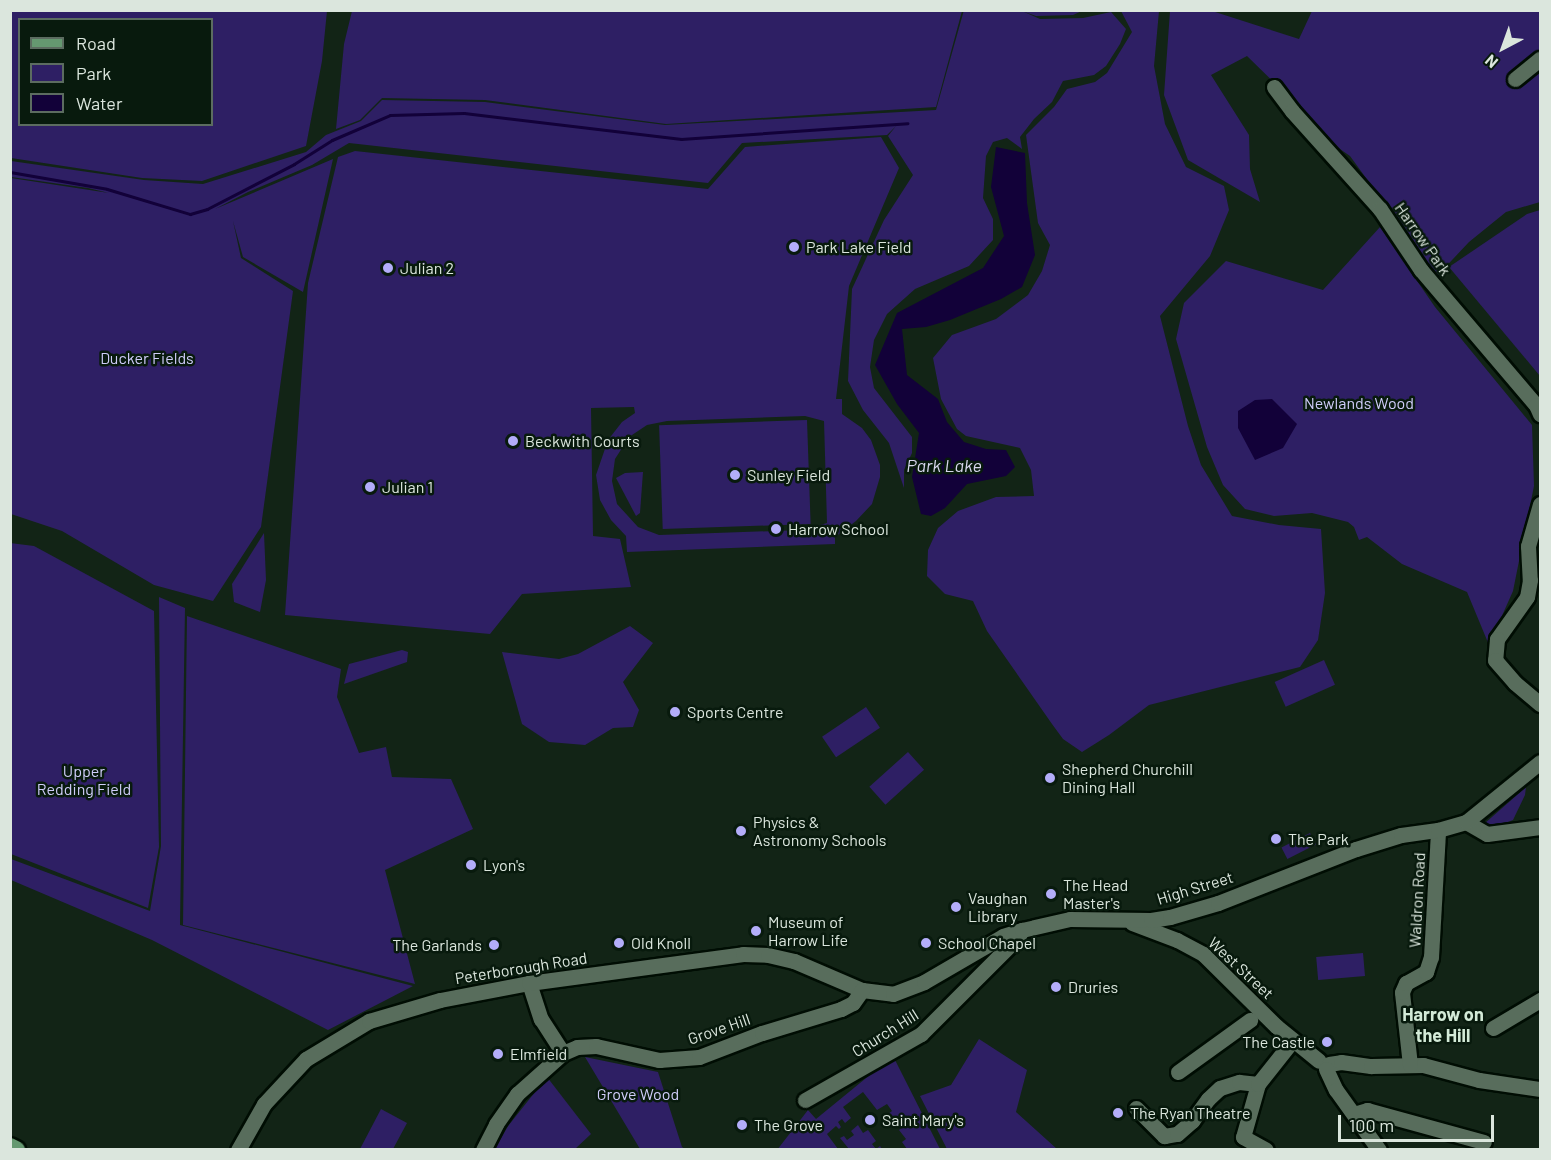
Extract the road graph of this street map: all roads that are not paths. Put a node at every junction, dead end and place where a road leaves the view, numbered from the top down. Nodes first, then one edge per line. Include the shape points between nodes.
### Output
1 (1540, 59) edge
2 (1515, 78) dead end
3 (1274, 87) dead end
4 (1540, 414) edge
5 (1540, 504) edge
6 (1540, 704) edge
7 (1540, 762) edge
8 (1466, 822) junction
9 (1540, 827) edge
10 (1438, 830) junction
11 (1128, 920) junction
12 (1022, 930) junction
13 (529, 983) junction
14 (862, 990) junction
15 (1540, 1000) edge
16 (1256, 1016) junction
17 (1493, 1028) dead end
18 (1293, 1040) junction
19 (563, 1053) junction
20 (1325, 1065) junction
21 (1410, 1065) junction
22 (1178, 1072) dead end
23 (1258, 1084) junction
24 (1540, 1089) edge
25 (805, 1100) dead end
26 (1136, 1108) dead end
27 (1354, 1114) junction
28 (1484, 1142) dead end
29 (10, 1147) edge
30 (16, 1149) edge
31 (238, 1149) edge
32 (483, 1149) edge
33 (1266, 1149) edge
34 (1379, 1149) edge

1 - 2 street
3 - 4 street, Harrow Park via 1380,209 1426,277
5 - 6 street via 1528,546 1527,597 1497,639 1495,660
7 - 8 street, High Street
8 - 9 street via 1487,834
8 - 10 street, High Street
10 - 11 street, High Street via 1401,835 1356,849 1209,906 1150,920
10 - 21 street, Waldron Road via 1431,957 1426,972 1406,983 1402,992
11 - 12 street, High Street via 1070,919
11 - 16 street, West Street via 1191,946
12 - 14 street, High Street via 1003,936 906,990 888,994
12 - 25 street, Church Hill via 921,1034
13 - 14 street, Peterborough Road via 743,954 794,961
13 - 19 street via 541,1019
13 - 31 street, Peterborough Road via 440,1000 369,1021 333,1041 306,1059 276,1089
14 - 19 street, Grove Hill via 853,1003 841,1009 699,1057 659,1060 597,1046 577,1047
15 - 17 street
16 - 18 street, West Street
16 - 22 street
18 - 20 street, West Street
18 - 23 street
19 - 32 street, Grove Hill via 517,1094
20 - 21 street
20 - 27 street, West Street via 1336,1090
21 - 24 street
23 - 26 street via 1239,1082 1221,1088 1188,1126 1168,1137
23 - 33 street via 1243,1137
27 - 28 street via 1367,1110
27 - 34 street, West Street
29 - 30 main road

